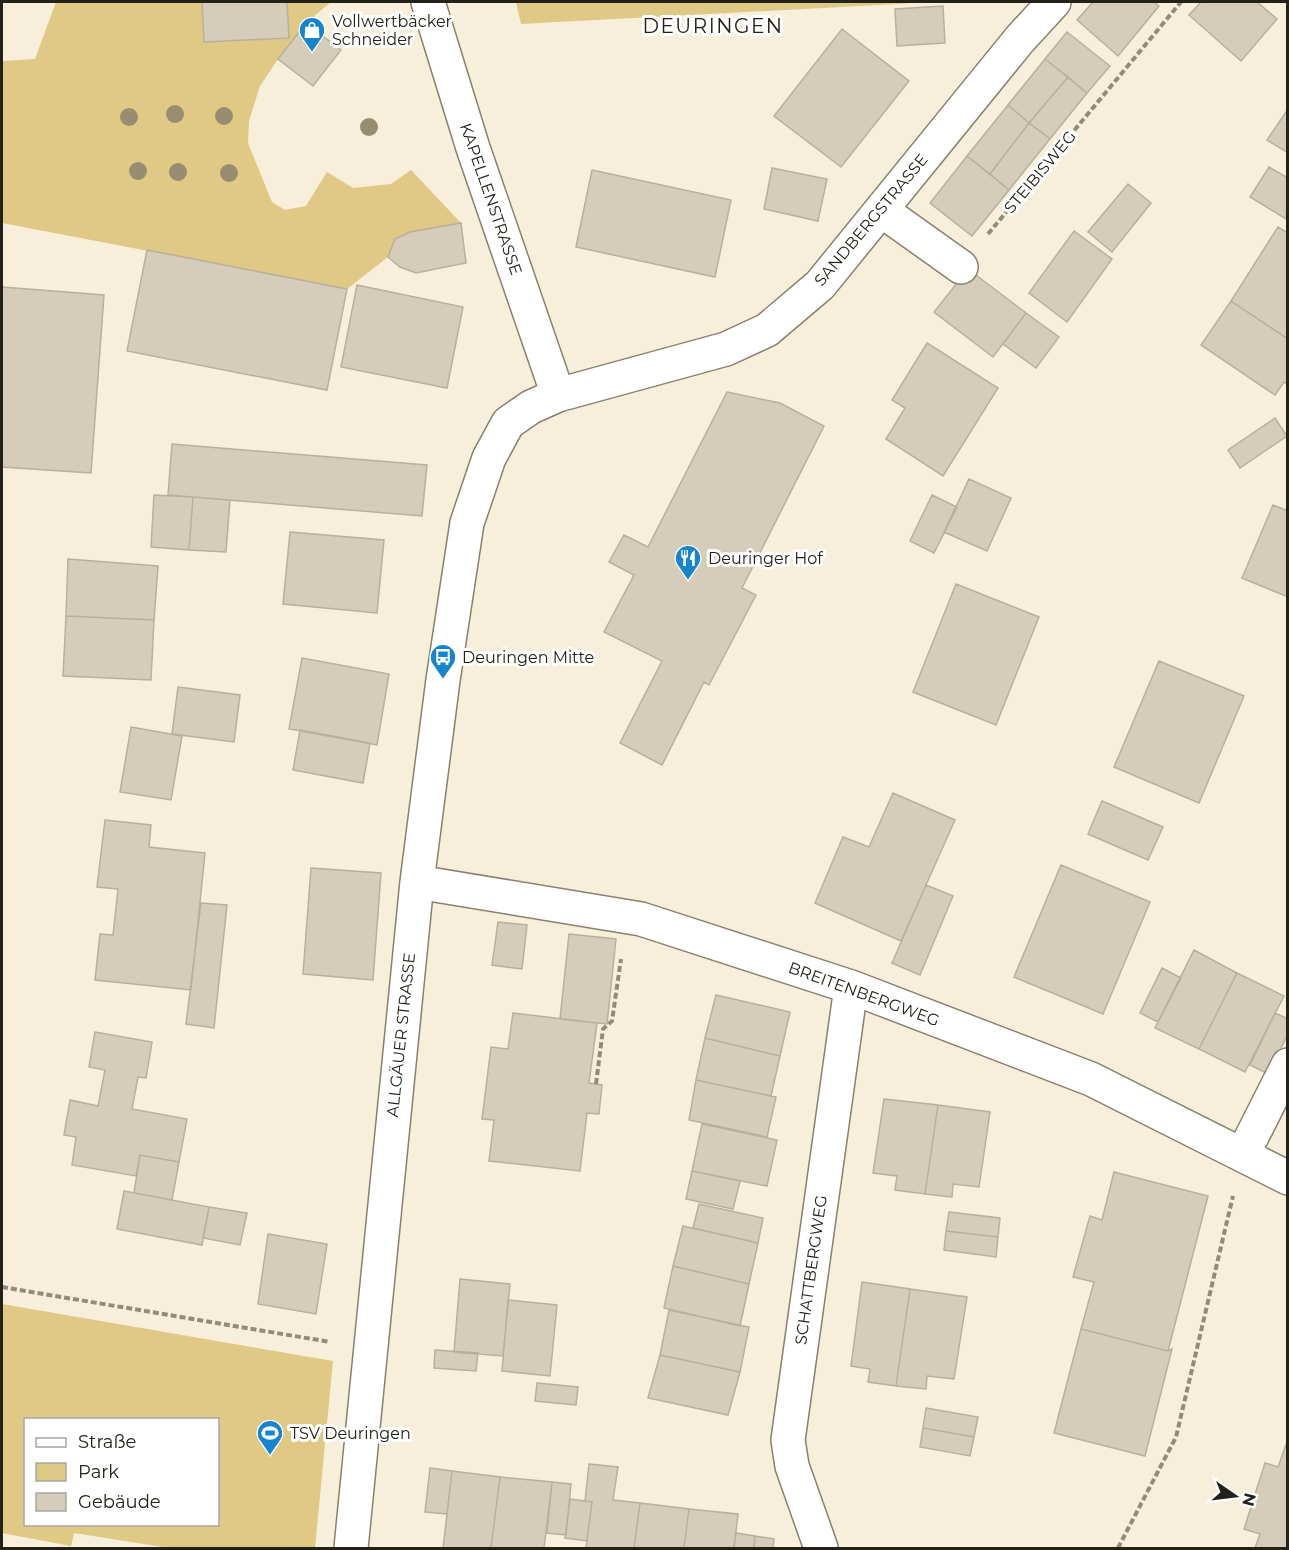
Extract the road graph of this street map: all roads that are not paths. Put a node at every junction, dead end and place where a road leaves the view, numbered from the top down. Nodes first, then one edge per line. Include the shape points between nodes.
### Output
1 (428, 2) edge
2 (1054, 2) edge
3 (881, 210) junction
4 (962, 267) road end
5 (558, 395) junction
6 (468, 523) joint
7 (417, 882) junction
8 (851, 987) junction
9 (1287, 1065) edge
10 (1243, 1154) junction
11 (1287, 1178) edge
12 (351, 1548) edge
13 (821, 1548) edge

1 - 5 street, KAPELLENSTRASSE via 473,148
2 - 3 street, SANDBERGSTRASSE
3 - 4 street
3 - 5 street, SANDBERGSTRASSE via 820,285 767,330 726,349
5 - 6 street, SANDBERGSTRASSE via 531,406 508,423 489,458
6 - 7 street, ALLGÄUER STRASSE
7 - 8 street, BREITENBERGWEG via 627,917
7 - 12 street, ALLGÄUER STRASSE
8 - 10 street, BREITENBERGWEG via 1090,1079
8 - 13 street, SCHATTBERGWEG via 788,1440 792,1467
9 - 10 street
10 - 11 street, BREITENBERGWEG

